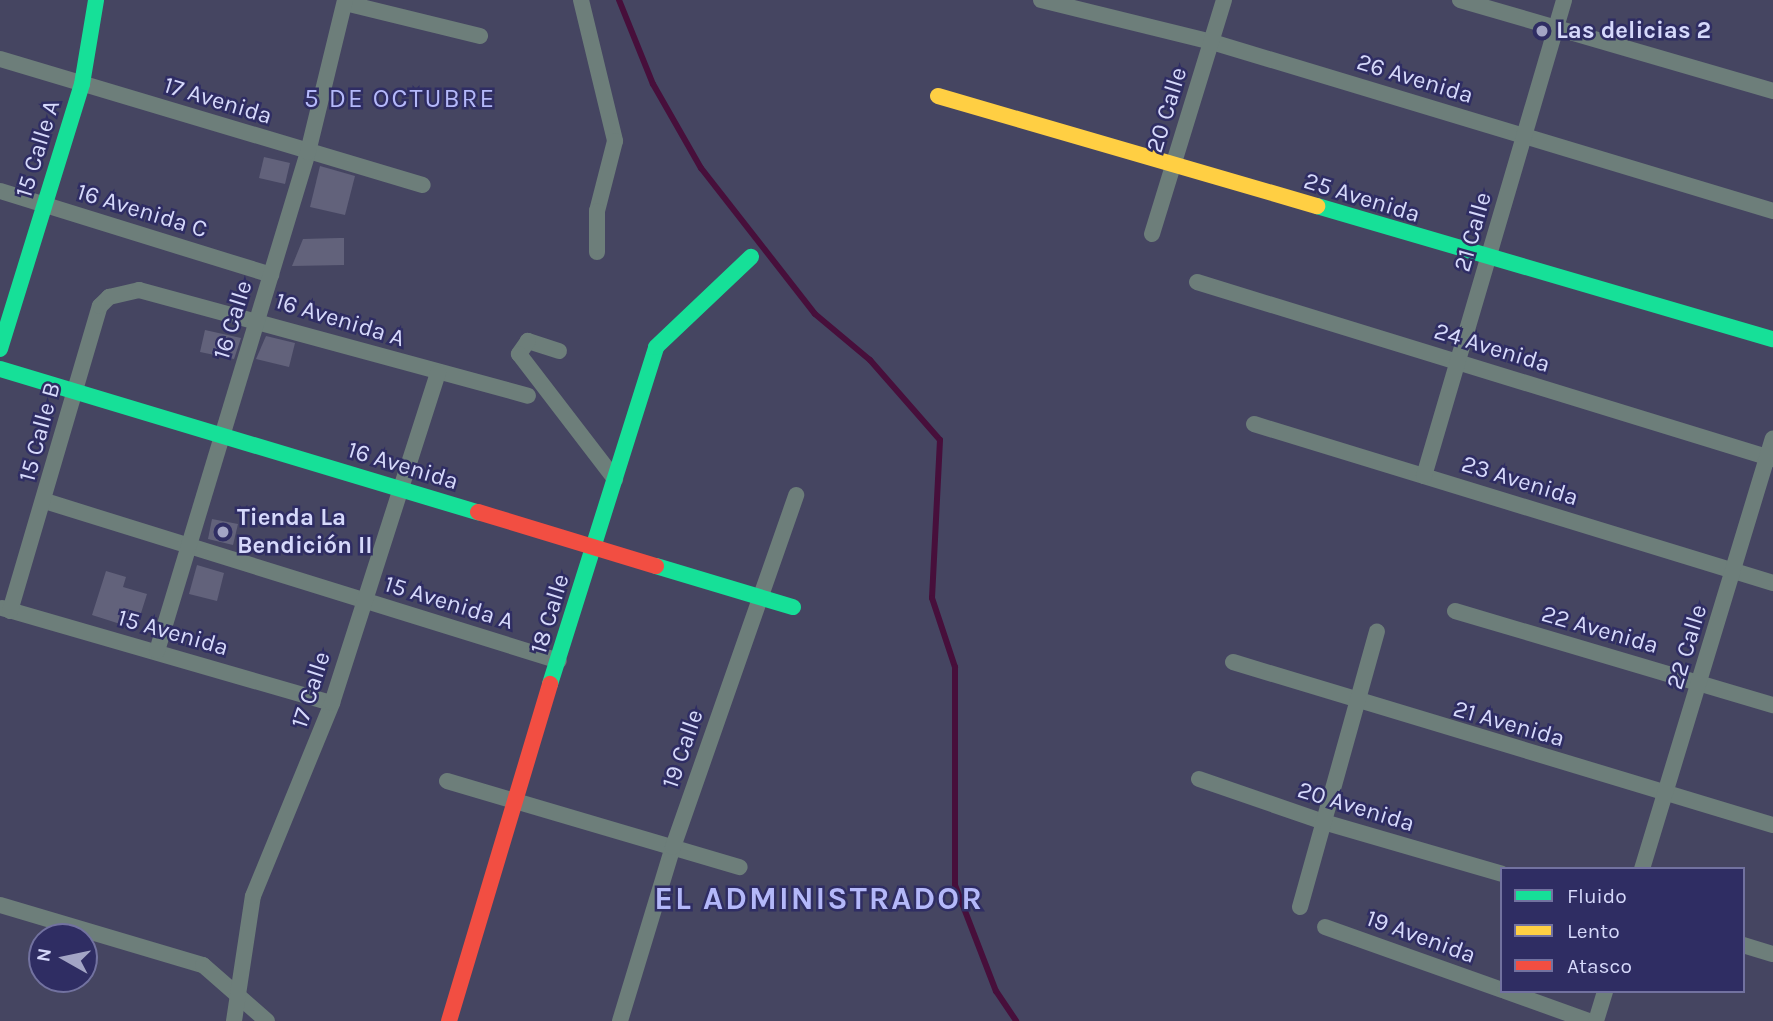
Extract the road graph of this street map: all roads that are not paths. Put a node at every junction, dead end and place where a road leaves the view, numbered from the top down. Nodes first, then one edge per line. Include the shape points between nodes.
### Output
1 (96, 0) edge
2 (581, 0) edge
3 (1041, 0) edge
4 (1224, 0) edge
5 (1460, 0) edge
6 (1564, 0) edge
7 (345, 1) edge
8 (1556, 28) junction
9 (481, 36) dead end
10 (1212, 42) junction
11 (0, 59) edge
12 (82, 84) junction
13 (1773, 91) edge
14 (939, 96) dead end
15 (1524, 135) junction
16 (308, 152) junction
17 (1173, 166) junction
18 (423, 185) dead end
19 (0, 191) edge
20 (45, 205) junction
21 (1773, 211) edge
22 (1152, 234) dead end
23 (597, 252) dead end
24 (751, 257) dead end
25 (1488, 259) junction
26 (271, 275) junction
27 (1197, 282) dead end
28 (139, 290) joint
29 (258, 319) junction
30 (1773, 339) edge
31 (0, 349) edge
32 (559, 351) dead end
33 (1458, 362) junction
34 (0, 369) edge
35 (438, 373) junction
36 (75, 392) junction
37 (528, 396) dead end
38 (1254, 424) dead end
39 (219, 435) junction
40 (1773, 438) edge
41 (1770, 458) edge
42 (1424, 476) junction
43 (615, 479) junction
44 (399, 489) junction
45 (796, 495) dead end
46 (45, 501) junction
47 (187, 546) junction
48 (594, 547) junction
49 (1734, 571) junction
50 (1773, 583) edge
51 (760, 597) junction
52 (364, 601) junction
53 (793, 607) dead end
54 (5, 609) edge
55 (1455, 611) dead end
56 (1377, 632) dead end
57 (157, 652) junction
58 (559, 661) junction
59 (1233, 662) dead end
60 (1701, 683) junction
61 (332, 703) junction
62 (1360, 705) junction
63 (1773, 705) edge
64 (1199, 779) dead end
65 (447, 781) dead end
66 (1665, 792) junction
67 (516, 801) junction
68 (1327, 823) junction
69 (1773, 825) edge
70 (673, 847) junction
71 (740, 866) dead end
72 (1643, 867) edge
73 (1500, 873) edge
74 (0, 905) edge
75 (1300, 906) dead end
76 (1325, 927) dead end
77 (1745, 946) edge
78 (1773, 954) edge
79 (1500, 990) edge
80 (1509, 993) edge
81 (1604, 993) edge
82 (237, 999) junction
83 (234, 1021) edge
84 (246, 1021) edge
85 (267, 1021) edge
86 (449, 1021) edge
87 (620, 1021) edge
88 (1589, 1021) edge
89 (1596, 1021) edge

1 - 12 street, 15 Calle A
2 - 23 street via 615,141 599,197
3 - 10 street, 26 Avenida
4 - 10 street, 20 Calle
5 - 8 street
6 - 8 street, 21 Calle
7 - 9 street
7 - 16 street, 16 Calle
8 - 13 street
8 - 15 street, 21 Calle
10 - 15 street, 26 Avenida
10 - 17 street, 20 Calle
11 - 12 street, 17 Avenida
12 - 16 street, 17 Avenida
12 - 20 street, 15 Calle A
14 - 17 street, 25 Avenida
15 - 21 street, 26 Avenida
15 - 25 street, 21 Calle
16 - 18 street, 17 Avenida
16 - 26 street, 16 Calle
17 - 22 street, 20 Calle
17 - 25 street, 25 Avenida
19 - 20 street, 16 Avenida C
20 - 26 street, 16 Avenida C
20 - 31 street, 15 Calle A
24 - 43 street, 18 Calle via 656,347
25 - 30 street, 25 Avenida
25 - 33 street, 21 Calle
26 - 29 street, 16 Calle
27 - 33 street, 24 Avenida
28 - 29 street, 16 Avenida A
28 - 36 street, 15 Calle B via 109,297 100,306
29 - 35 street, 16 Avenida A
29 - 39 street, 16 Calle
32 - 43 street via 528,341 519,354
33 - 41 street, 24 Avenida
33 - 42 street, 21 Calle
34 - 36 street, 16 Avenida
35 - 37 street, 16 Avenida A
35 - 44 street, 17 Calle
36 - 39 street, 16 Avenida
36 - 46 street, 15 Calle B
38 - 42 street, 23 Avenida
39 - 44 street, 16 Avenida
39 - 47 street, 16 Calle
40 - 41 street, 22 Calle
41 - 49 street, 22 Calle
42 - 49 street, 23 Avenida
43 - 48 street, 18 Calle
44 - 48 street, 16 Avenida
44 - 52 street, 17 Calle
45 - 51 street, 19 Calle
46 - 47 street, 15 Avenida A
46 - 54 street, 15 Calle B
47 - 52 street, 15 Avenida A
47 - 57 street, 16 Calle
48 - 51 street, 16 Avenida
48 - 58 street, 18 Calle
49 - 50 street, 23 Avenida
49 - 60 street, 22 Calle
51 - 53 street, 16 Avenida
51 - 70 street, 19 Calle
52 - 58 street, 15 Avenida A
52 - 61 street, 17 Calle
54 - 57 street, 15 Avenida
55 - 60 street, 22 Avenida
56 - 62 street
57 - 61 street, 15 Avenida
58 - 67 street, 18 Calle
59 - 62 street, 21 Avenida
60 - 63 street, 22 Avenida
60 - 66 street, 22 Calle
61 - 82 street, 17 Calle via 253,896
62 - 66 street, 21 Avenida
62 - 68 street
64 - 68 street, 20 Avenida
65 - 67 street
66 - 69 street, 21 Avenida
66 - 72 street, 22 Calle
67 - 70 street
67 - 86 street, 18 Calle
68 - 73 street, 20 Avenida
68 - 75 street
70 - 71 street
70 - 87 street, 19 Calle
74 - 82 street via 203,965
76 - 79 street, 19 Avenida
77 - 78 street
80 - 88 street, 19 Avenida
81 - 89 street
82 - 83 street, 17 Calle
82 - 84 street
82 - 85 street

